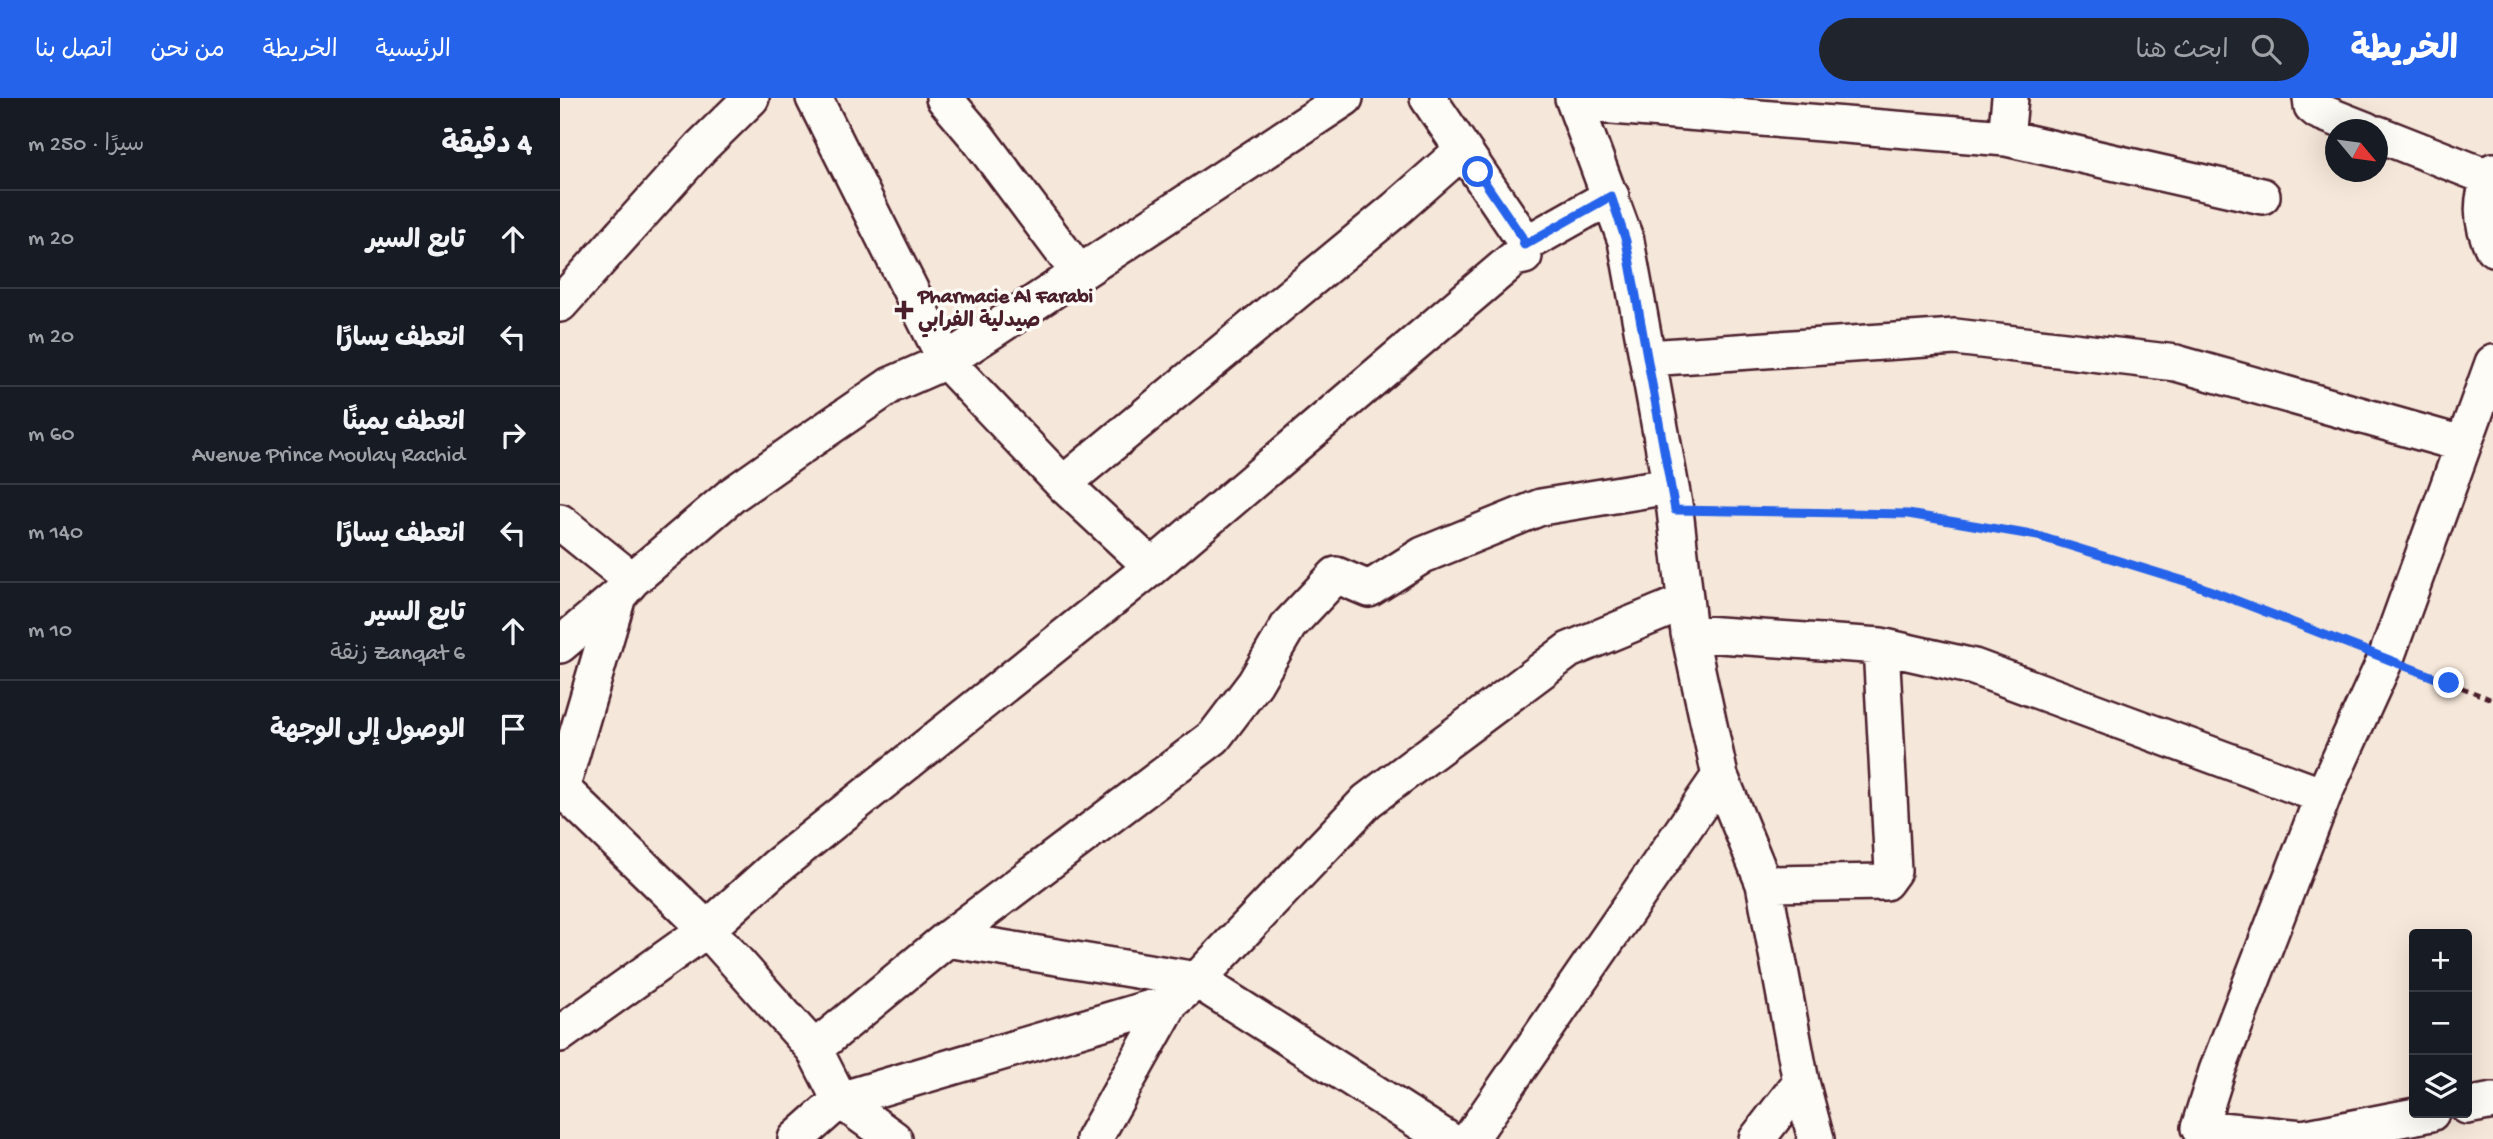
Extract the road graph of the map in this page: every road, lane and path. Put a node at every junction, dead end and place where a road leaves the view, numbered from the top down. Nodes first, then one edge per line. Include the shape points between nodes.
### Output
1 (751, 98) edge
2 (814, 98) edge
3 (944, 98) edge
4 (1345, 98) edge
5 (1428, 98) edge
6 (2010, 98) edge
7 (2311, 98) edge
8 (1574, 101) edge
9 (2338, 119) edge
10 (2006, 138) junction
11 (2388, 138) edge
12 (1463, 150) junction
13 (2491, 174) edge
14 (1611, 196) junction
15 (2262, 196) dead end
16 (2493, 248) edge
17 (1520, 251) junction
18 (1079, 273) junction
19 (560, 304) edge
20 (1648, 358) junction
21 (946, 361) junction
22 (2493, 363) edge
23 (2462, 444) junction
24 (1063, 484) junction
25 (1672, 498) junction
26 (560, 522) edge
27 (1152, 567) junction
28 (625, 588) junction
29 (1687, 617) junction
30 (560, 645) edge
31 (1881, 646) junction
32 (2386, 658) junction
33 (2493, 700) edge
34 (1720, 776) junction
35 (561, 791) edge
36 (2323, 796) junction
37 (1764, 884) junction
38 (708, 929) junction
39 (947, 939) junction
40 (1184, 991) junction
41 (560, 1034) edge
42 (814, 1049) junction
43 (1801, 1082) junction
44 (839, 1100) junction
45 (2493, 1101) edge
46 (2472, 1105) edge
47 (2409, 1117) edge
48 (2303, 1138) edge
49 (796, 1139) edge
50 (894, 1139) edge
51 (1094, 1139) edge
52 (1447, 1139) edge
53 (1470, 1139) edge
54 (1757, 1139) edge
55 (1816, 1139) edge

1 - 19 street
2 - 21 street
3 - 18 street
4 - 18 street
5 - 12 street
6 - 10 street
7 - 9 street via 2318,111
8 - 10 street
8 - 14 street
10 - 15 street
11 - 13 street
12 - 17 street via 1522,237
12 - 24 street
13 - 16 street via 2482,204 2485,231
14 - 17 street
14 - 20 street via 1626,241
17 - 27 street
18 - 21 street
20 - 23 street via 1955,337 2176,363
20 - 25 street
21 - 24 street
21 - 28 street via 891,385 732,495
22 - 23 street
23 - 32 street
24 - 27 street
25 - 29 street
25 - 32 path via 1908,514 2038,536 2191,583
25 - 39 street via 1541,507 1423,555 1368,589 1336,575 1289,625 1255,683 1214,737
26 - 28 street
27 - 38 street via 776,867
28 - 30 street
28 - 35 street
29 - 31 street
29 - 34 street
29 - 40 street via 1569,650 1367,801
31 - 36 street via 1974,667
31 - 37 street via 1893,870 1885,882
32 - 33 path
32 - 36 street
34 - 37 street
34 - 53 street
35 - 38 street
36 - 48 street via 2199,1128
37 - 43 street
38 - 41 street
38 - 42 street
39 - 40 street
39 - 42 street
40 - 44 street
40 - 51 street
40 - 52 street
42 - 44 street
43 - 54 street
43 - 55 street
44 - 49 street
44 - 50 street
45 - 46 street
47 - 48 street

